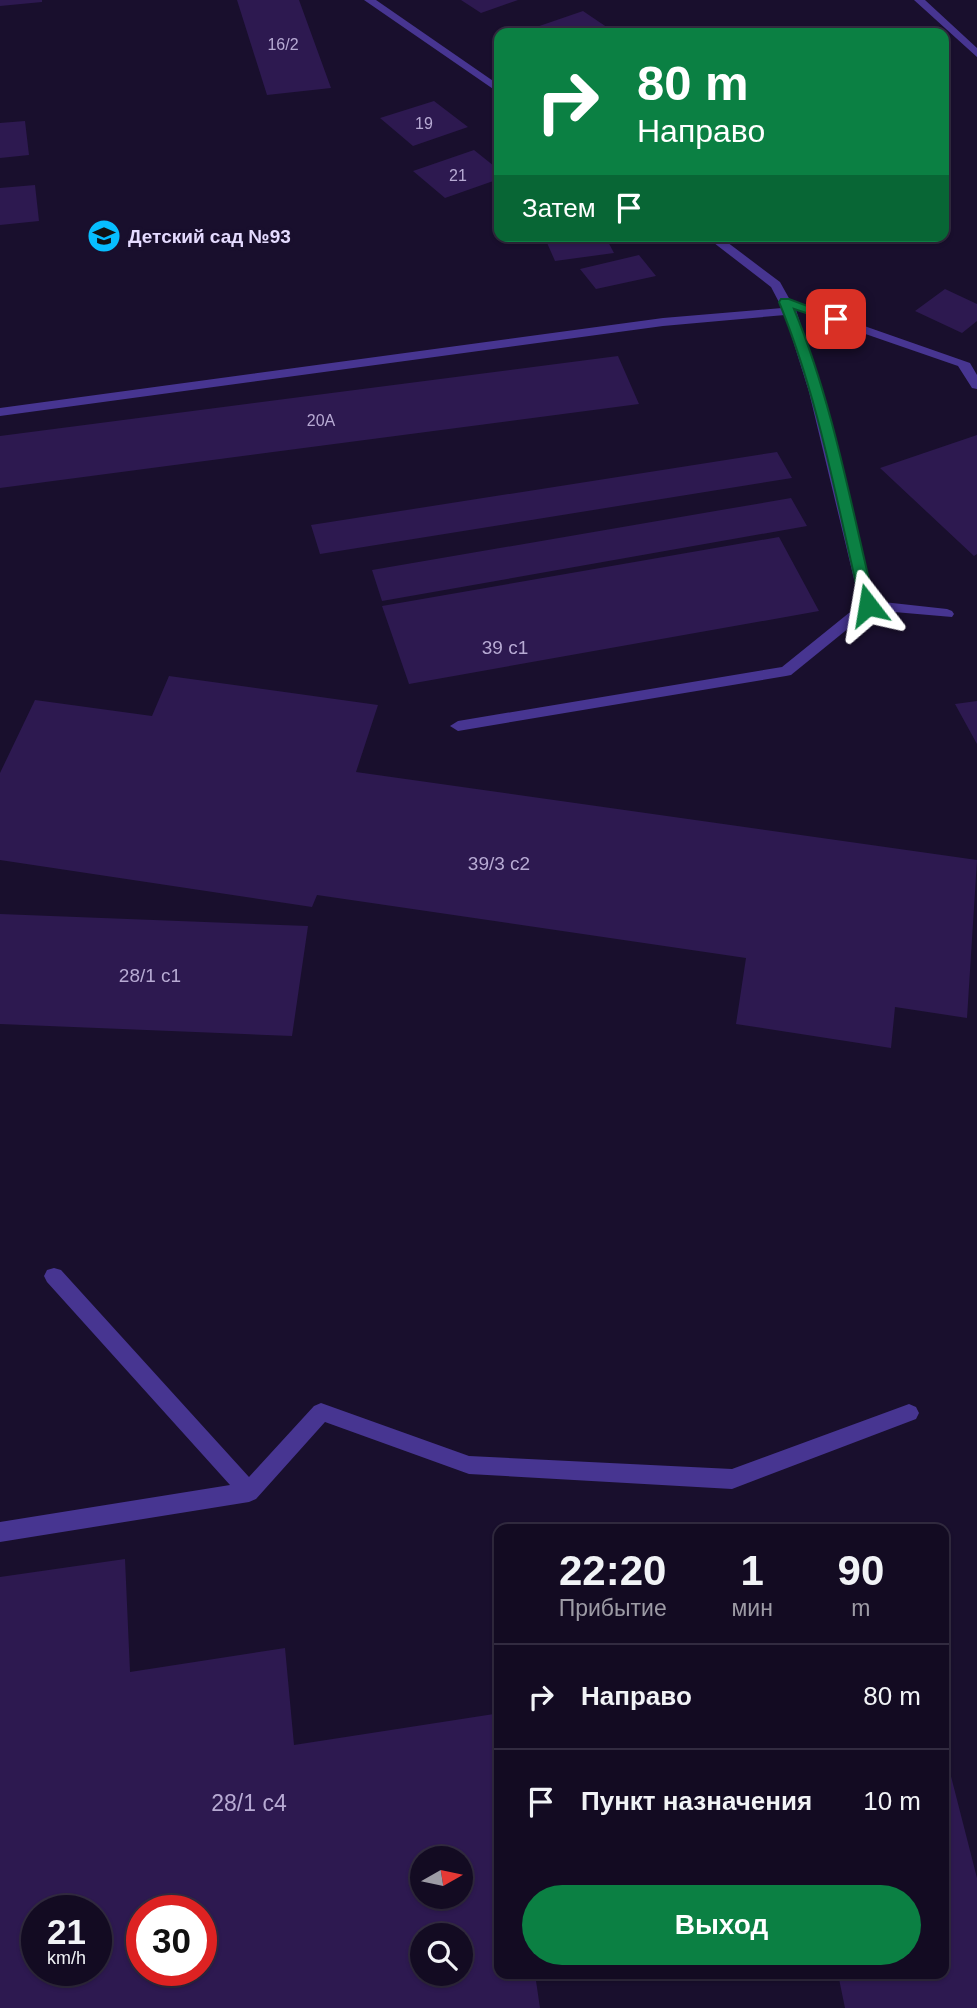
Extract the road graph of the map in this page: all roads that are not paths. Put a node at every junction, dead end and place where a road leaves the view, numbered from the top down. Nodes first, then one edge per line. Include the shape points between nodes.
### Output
1 (369, 0) edge
2 (919, 0) edge
3 (977, 54) edge
4 (494, 87) edge
5 (719, 242) edge
6 (788, 306) junction
7 (977, 385) edge
8 (0, 412) edge
9 (868, 605) junction
10 (947, 614) dead end
11 (458, 726) dead end
12 (54, 1276) dead end
13 (909, 1413) dead end
14 (249, 1492) junction
15 (0, 1532) edge

1 - 4 street
2 - 3 street
5 - 6 street via 776,285
6 - 7 street via 963,363
6 - 8 street
6 - 9 street via 816,392
9 - 10 street
9 - 11 street via 786,671
12 - 14 street
13 - 14 street via 732,1479 469,1465 321,1412
14 - 15 street

